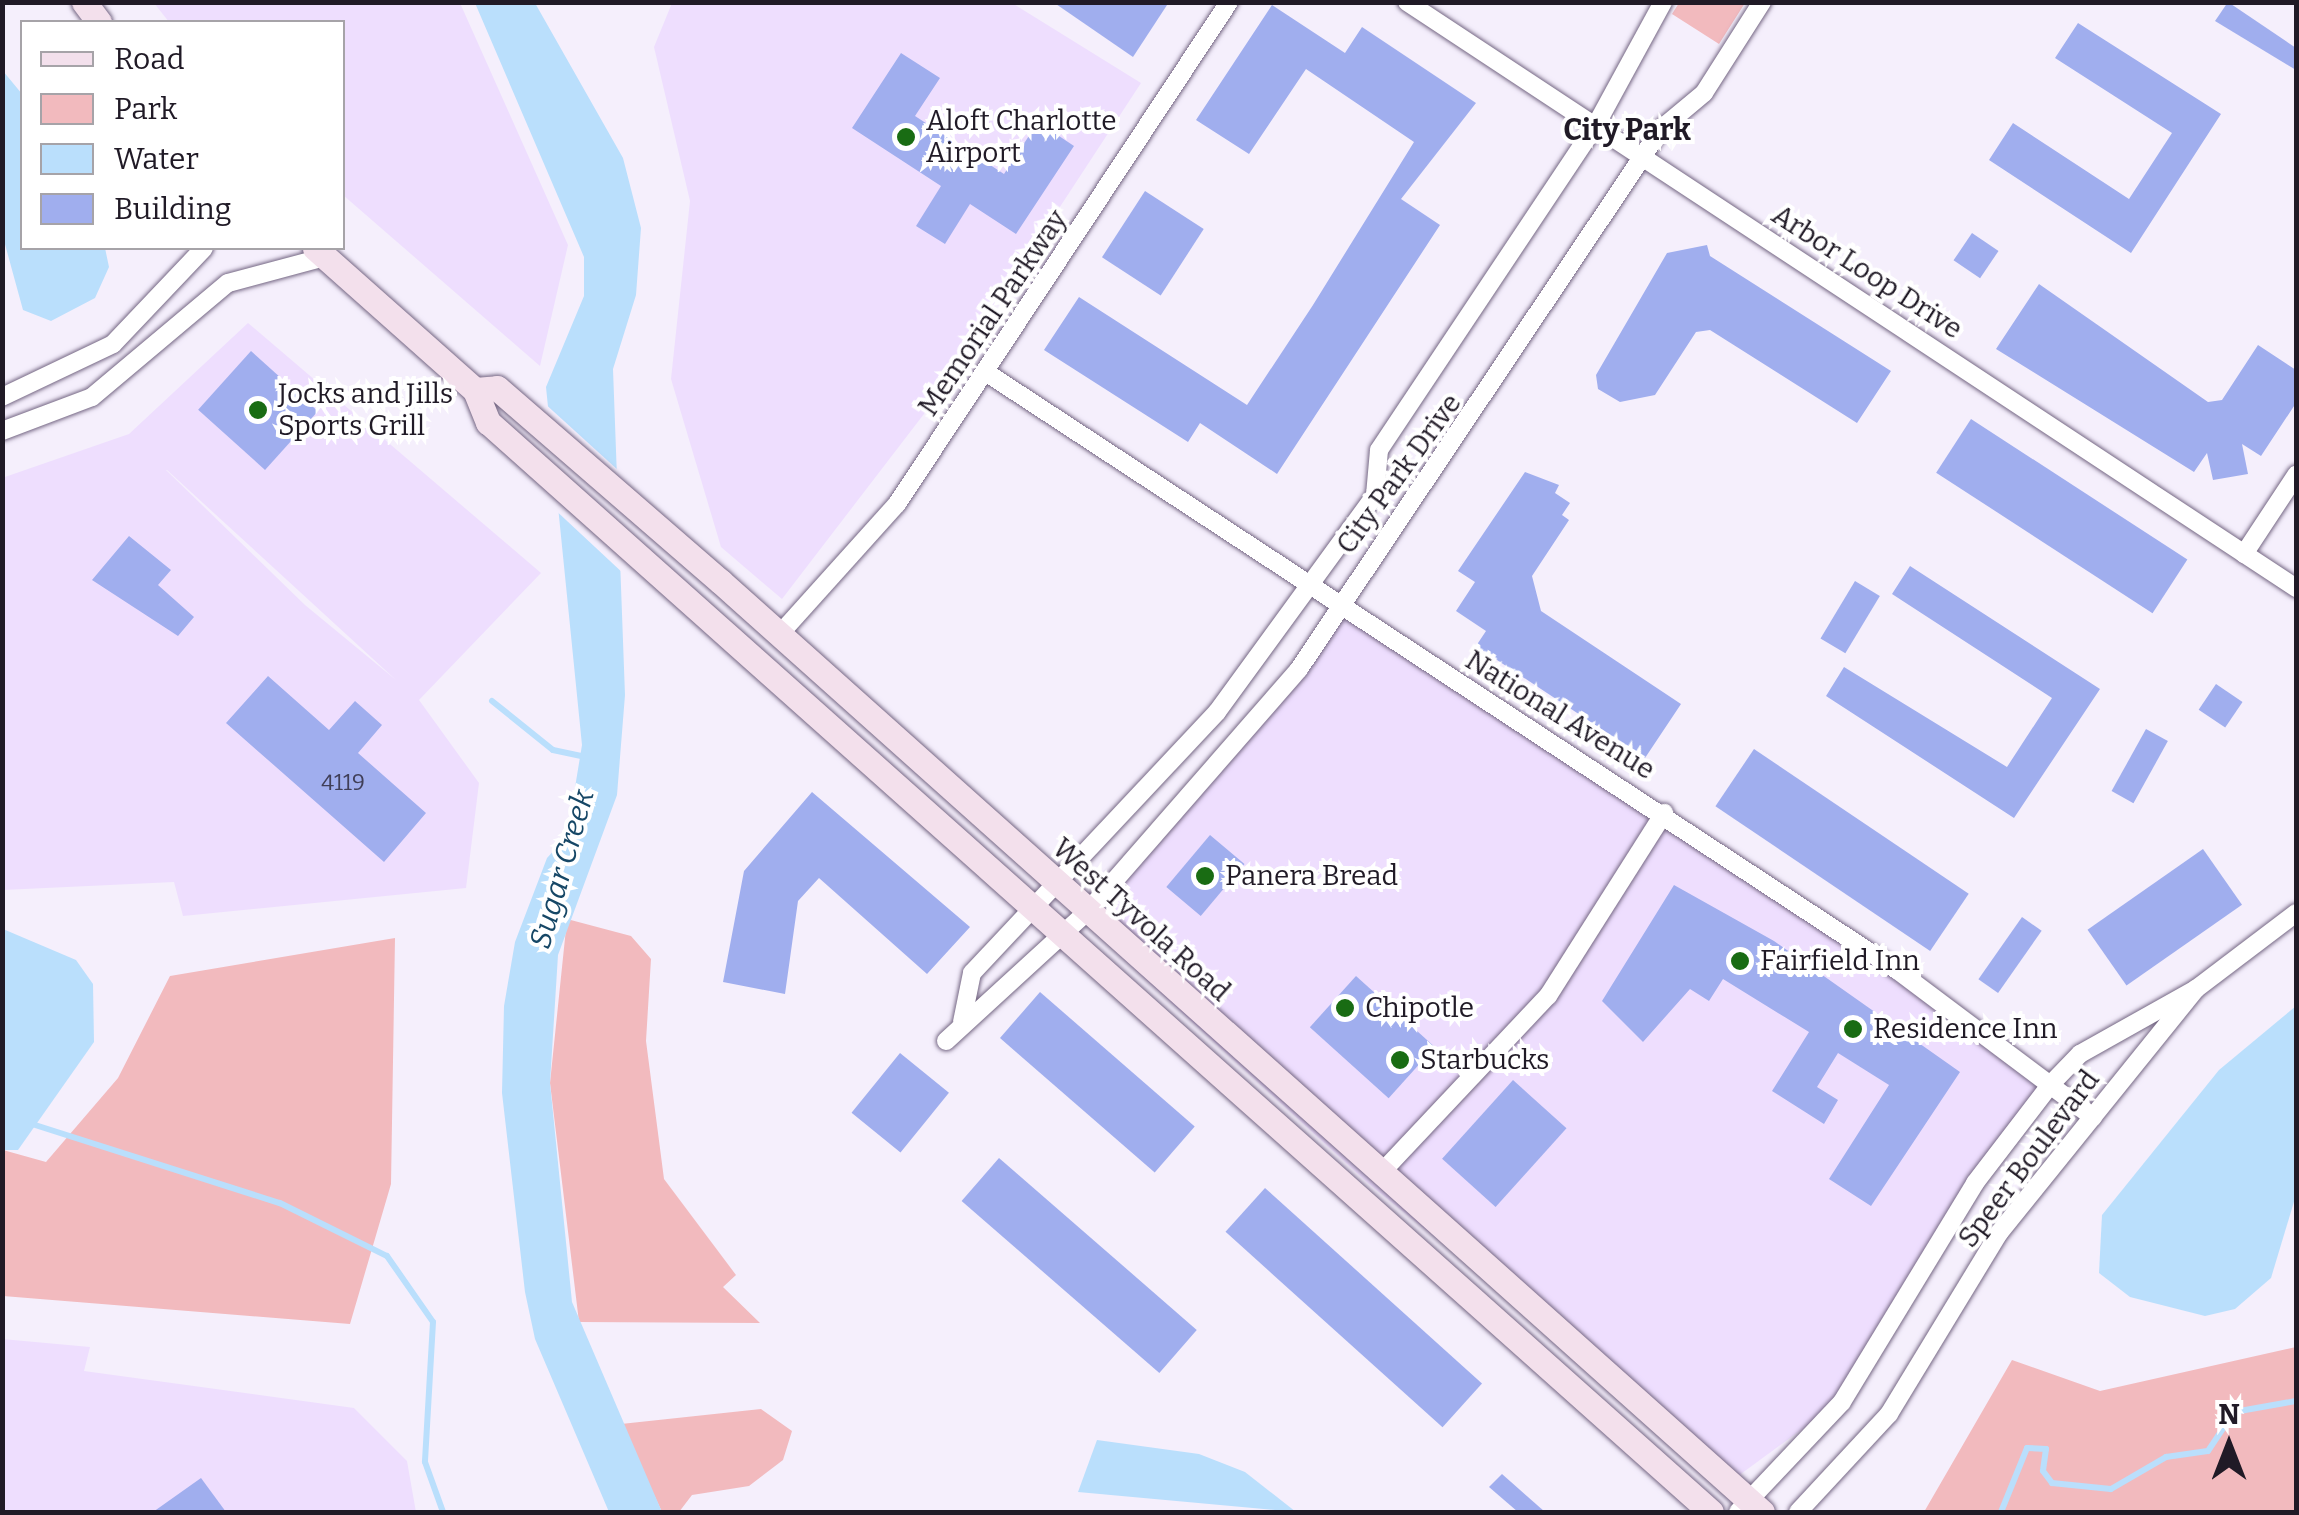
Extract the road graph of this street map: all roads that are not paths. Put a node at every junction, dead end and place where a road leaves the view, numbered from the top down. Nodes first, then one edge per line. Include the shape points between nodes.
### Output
1 (1228, 2) edge
2 (1406, 2) edge
3 (1663, 2) edge
4 (1762, 2) edge
5 (1596, 125) junction
6 (1643, 156) junction
7 (202, 250) edge
8 (320, 252) edge
9 (987, 373) junction
10 (486, 389) junction
11 (2, 397) edge
12 (2, 431) edge
13 (2296, 475) edge
14 (2244, 554) junction
15 (1311, 588) junction
16 (2296, 588) edge
17 (1339, 608) junction
18 (778, 636) junction
19 (1664, 813) junction
20 (1054, 881) junction
21 (1031, 908) junction
22 (1088, 911) junction
23 (2296, 913) edge
24 (1059, 935) junction
25 (2196, 989) junction
26 (962, 1022) junction
27 (946, 1041) dead end
28 (2051, 1084) junction
29 (2093, 1117) junction
30 (1380, 1174) junction
31 (1749, 1509) edge
32 (1711, 1512) edge
33 (1798, 1512) edge

1 - 9 street, Memorial Parkway
2 - 5 street, Arbor Loop Drive
3 - 5 street, City Park Drive
4 - 6 street, City Park Drive via 1704,93 1674,112
5 - 6 street, Arbor Loop Drive
5 - 15 street, City Park Drive via 1379,450 1375,495
6 - 14 street, Arbor Loop Drive
6 - 17 street, City Park Drive
7 - 11 street via 112,344
8 - 10 main road, West Tyvola Road
8 - 12 street via 228,283 92,397
9 - 15 street, National Avenue
9 - 18 street, Memorial Parkway via 898,504
10 - 18 main road, West Tyvola Road
10 - 21 main road, West Tyvola Road via 499,432
13 - 14 street
14 - 16 street, Arbor Loop Drive
15 - 17 street, National Avenue
15 - 20 street, City Park Drive via 1218,712
17 - 19 street, National Avenue
17 - 22 street, City Park Drive via 1248,730
18 - 20 main road, West Tyvola Road
19 - 28 street, National Avenue
19 - 30 street via 1548,996
20 - 21 street, City Park Drive
20 - 22 main road, West Tyvola Road
21 - 24 main road, West Tyvola Road
21 - 26 street, City Park Drive via 964,985
22 - 24 street, City Park Drive
22 - 30 main road, West Tyvola Road
23 - 25 street, Speer Boulevard
24 - 26 street, City Park Drive via 985,1011
24 - 32 main road, West Tyvola Road
25 - 28 street via 2080,1054
25 - 29 street, Speer Boulevard
26 - 27 street
28 - 29 street, National Avenue
28 - 31 street via 1975,1183 1853,1386
29 - 33 street, Speer Boulevard via 1999,1233 1889,1414
30 - 31 main road, West Tyvola Road

